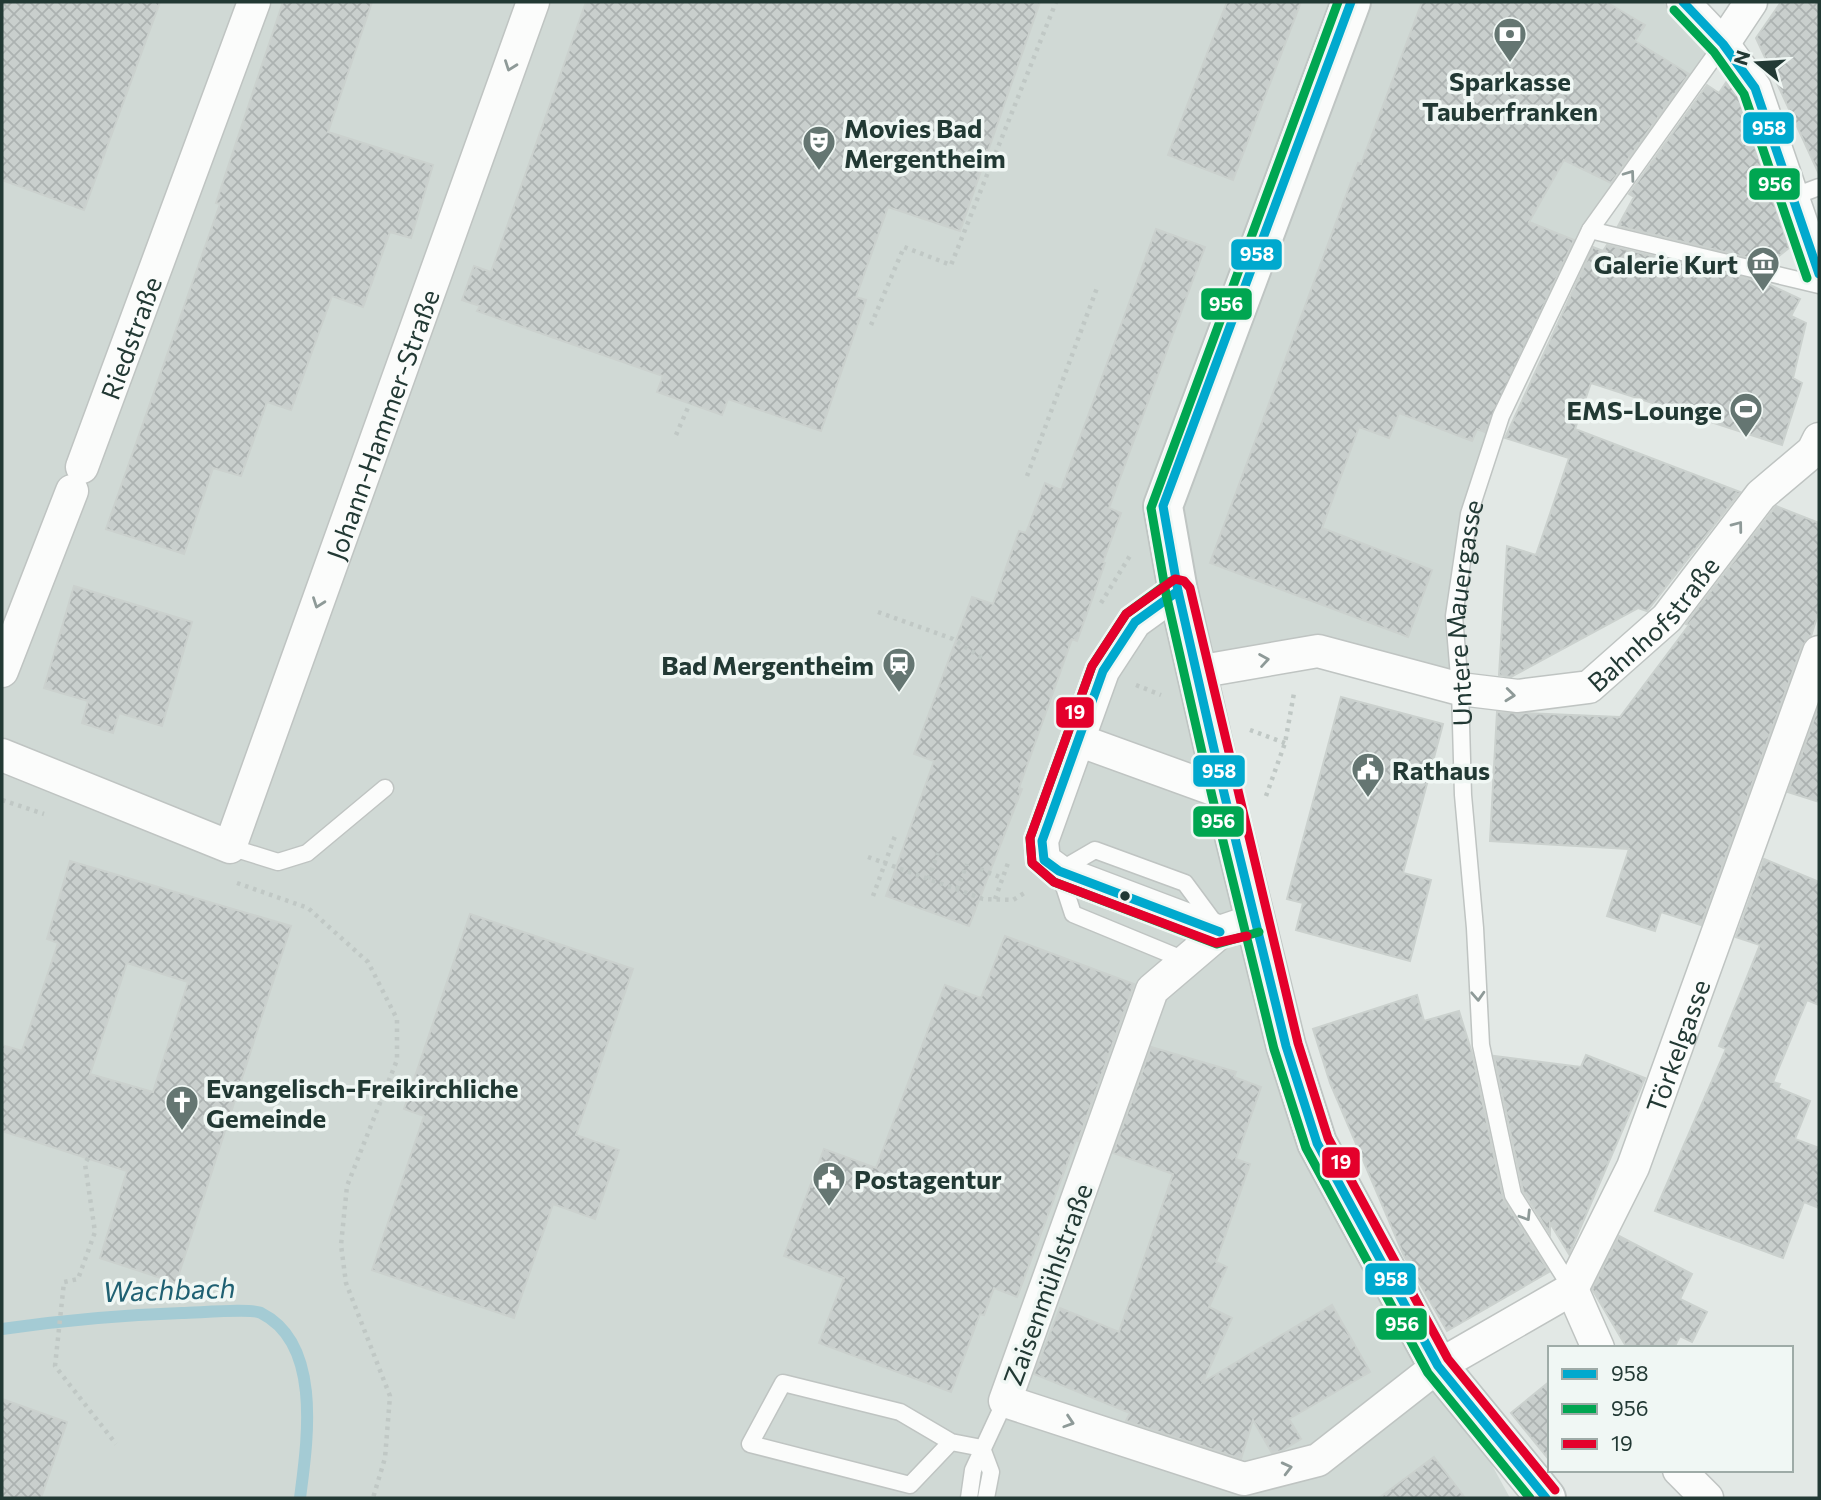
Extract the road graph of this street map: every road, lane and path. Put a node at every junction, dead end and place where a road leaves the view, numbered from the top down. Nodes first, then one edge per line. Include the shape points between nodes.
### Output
1 (254, 2) edge
2 (533, 2) edge
3 (1056, 2) edge
4 (1351, 2) edge
5 (1683, 2) edge
6 (1751, 2) edge
7 (1723, 44) junction
8 (1807, 191) edge
9 (1590, 230) junction
10 (1819, 274) edge
11 (1819, 285) edge
12 (1097, 288) dead end
13 (871, 325) dead end
14 (690, 403) dead end
15 (676, 435) dead end
16 (1817, 448) edge
17 (1027, 476) dead end
18 (1163, 506) junction
19 (1178, 591) junction
20 (878, 612) dead end
21 (1096, 614) dead end
22 (10, 625) edge
23 (1819, 652) edge
24 (1301, 654) junction
25 (982, 657) dead end
26 (2, 671) edge
27 (1196, 671) junction
28 (1146, 688) dead end
29 (1461, 688) junction
30 (1168, 698) dead end
31 (1250, 730) dead end
32 (1078, 740) junction
33 (2, 755) edge
34 (385, 788) dead end
35 (1224, 793) junction
36 (2, 800) edge
37 (49, 816) dead end
38 (895, 836) dead end
39 (230, 848) junction
40 (938, 853) dead end
41 (868, 857) dead end
42 (885, 863) junction
43 (967, 864) dead end
44 (980, 869) dead end
45 (1059, 871) junction
46 (1003, 878) dead end
47 (928, 879) junction
48 (236, 882) dead end
49 (957, 889) junction
50 (873, 896) dead end
51 (983, 898) dead end
52 (1238, 926) junction
53 (1186, 961) junction
54 (88, 1158) dead end
55 (1572, 1289) junction
56 (1597, 1346) edge
57 (1438, 1366) junction
58 (1004, 1401) junction
59 (951, 1442) junction
60 (116, 1444) dead end
61 (982, 1448) junction
62 (1681, 1472) edge
63 (373, 1498) edge
64 (968, 1498) edge
65 (986, 1498) edge
66 (1546, 1498) edge
67 (1707, 1498) edge

1 - 22 street, Riedstraße via 77,479
2 -> 39 street, Johann-Hammer-Straße
3 - 13 path via 951,265 904,247
4 - 18 street
5 - 7 street
6 - 7 street
7 - 8 street via 1755,88
9 -> 7 lane, Untere Mauergasse
8 - 10 street
9 - 11 lane
9 - 29 lane, Untere Mauergasse via 1501,416 1469,514 1454,616
12 - 17 path
14 - 15 path
29 -> 16 street, Bahnhofstraße via 1518,696 1590,687 1667,618 1761,495
18 - 19 street
18 - 21 path
19 - 27 street
19 - 32 street via 1135,622 1103,671
20 - 25 path via 953,639
22 - 26 street, Riedstraße
23 - 55 street, Törkelgasse via 1633,1167
27 -> 24 street, Bahnhofstraße
24 - 29 street, Bahnhofstraße via 1318,651
24 - 31 path via 1284,743
27 - 35 street
28 - 30 path
29 -> 55 lane, Untere Mauergasse via 1463,795 1482,927 1481,1045 1513,1195
32 - 35 street
32 - 45 street via 1042,841 1044,860
33 - 39 street
34 - 39 lane via 307,853 278,862
35 - 52 street
36 - 37 path
38 - 42 path
40 - 47 path
41 - 42 path
42 - 47 path
42 - 50 path
43 - 49 path
44 - 46 path
45 - 52 street
45 - 53 lane via 1073,914
47 - 49 path
48 - 63 path via 308,908 368,961 397,1019 397,1060 347,1186 341,1245 346,1283 390,1396 385,1458
49 - 51 path
52 - 53 street, Zaisenmühlstraße
52 - 57 street via 1286,1046 1317,1143
53 - 58 street, Zaisenmühlstraße via 1152,990
54 - 60 path via 85,1164 95,1232 78,1279 64,1282 55,1366
55 - 56 street, Untere Mauergasse
55 - 57 street
58 -> 57 street, Zaisenmühlstraße via 1244,1479 1318,1460
57 - 66 street
58 - 61 lane
59 - 59 lane via 900,1412 783,1383 750,1444 910,1485
59 - 61 lane
61 - 64 lane
61 - 65 lane via 991,1472
62 - 67 street

